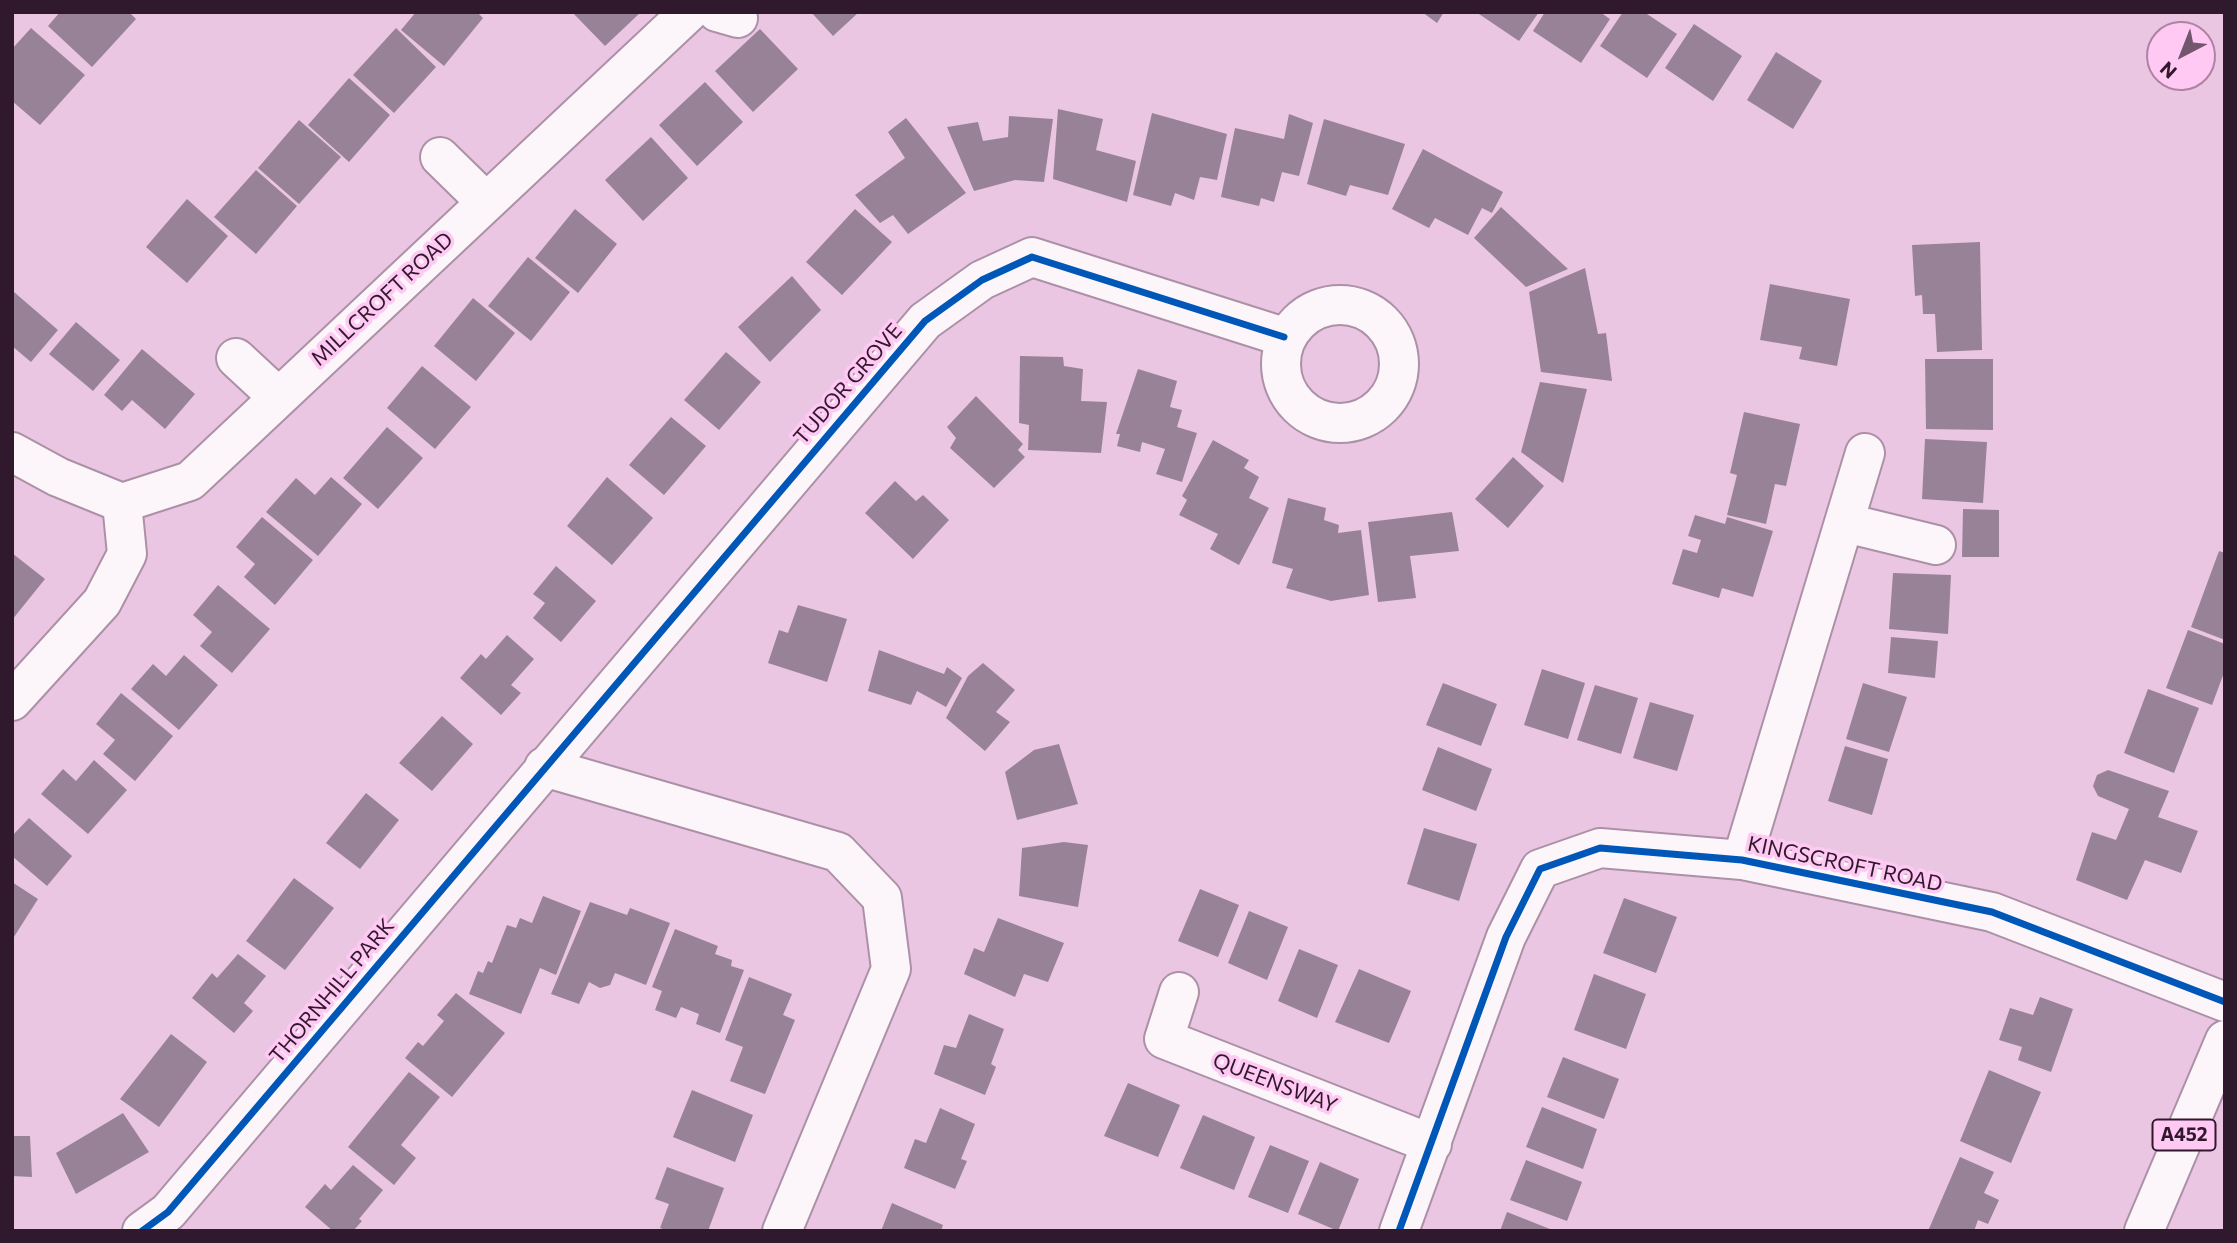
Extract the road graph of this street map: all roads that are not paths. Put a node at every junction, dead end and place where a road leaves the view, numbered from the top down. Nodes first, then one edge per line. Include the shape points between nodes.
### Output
1 (689, 12) edge
2 (440, 158) dead end
3 (486, 202) junction
4 (1284, 337) dead end
5 (236, 358) dead end
6 (278, 397) junction
7 (12, 452) edge
8 (1865, 453) dead end
9 (122, 503) junction
10 (1846, 523) junction
11 (1936, 545) dead end
12 (12, 701) edge
13 (544, 767) junction
14 (1742, 860) junction
15 (1179, 992) dead end
16 (2225, 1002) edge
17 (2225, 1040) edge
18 (1432, 1144) junction
19 (142, 1231) edge
20 (782, 1231) edge
21 (1399, 1231) edge
22 (2144, 1231) edge

1 - 3 main road, MILLCROFT ROAD
2 - 3 main road
3 - 6 main road, MILLCROFT ROAD
4 - 13 main road, TUDOR GROVE via 1032,257 982,280 925,321
5 - 6 main road
6 - 9 main road, MILLCROFT ROAD via 190,481
7 - 9 main road
8 - 10 main road, KINGSCROFT ROAD
9 - 12 main road via 127,554 102,602
10 - 11 main road
10 - 14 main road, KINGSCROFT ROAD
13 - 19 main road, THORNHILL PARK via 168,1212
13 - 20 main road via 838,852 883,898 891,970
14 - 16 main road, KINGSCROFT ROAD via 1992,912
14 - 18 main road, KINGSCROFT ROAD via 1600,848 1541,869 1506,937
15 - 18 main road, QUEENSWAY via 1164,1039
17 - 22 main road, A452
18 - 21 main road, KINGSCROFT ROAD

